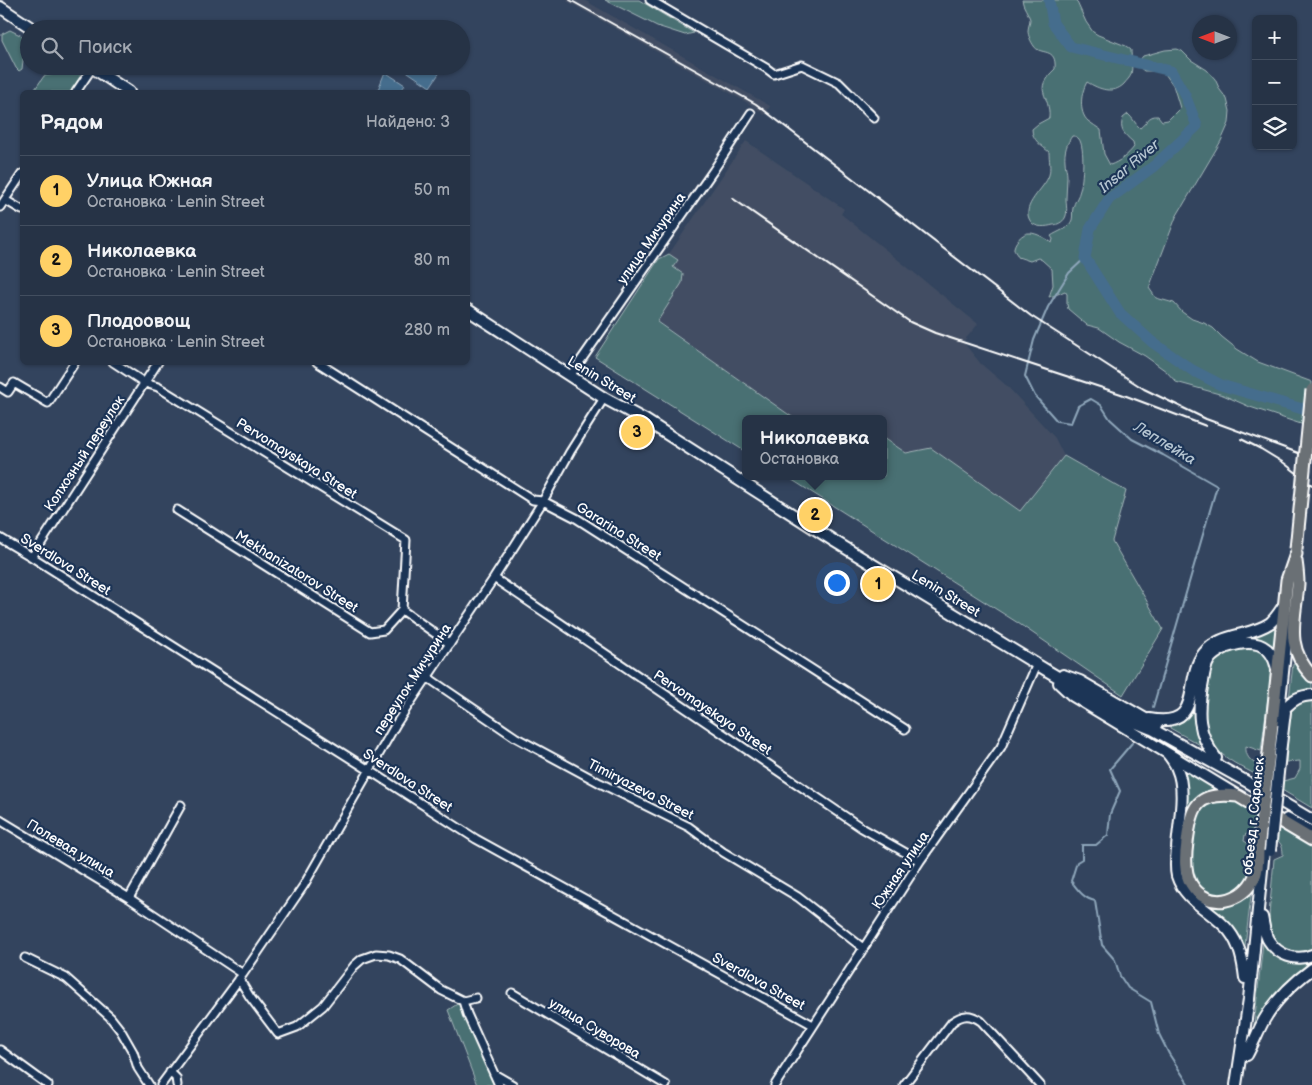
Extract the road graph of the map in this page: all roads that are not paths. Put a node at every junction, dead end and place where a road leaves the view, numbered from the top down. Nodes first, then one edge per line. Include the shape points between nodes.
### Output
1 (650, 0) edge
2 (0, 7) edge
3 (20, 20) edge
4 (86, 75) edge
5 (103, 75) edge
6 (77, 90) edge
7 (127, 90) edge
8 (751, 113) dead end
9 (874, 118) dead end
10 (20, 177) edge
11 (5, 200) junction
12 (0, 208) edge
13 (20, 209) edge
14 (470, 311) edge
15 (73, 365) edge
16 (118, 365) edge
17 (156, 365) edge
18 (322, 365) edge
19 (570, 376) junction
20 (144, 382) junction
21 (0, 387) edge
22 (1312, 390) edge
23 (604, 398) junction
24 (543, 501) junction
25 (177, 510) dead end
26 (0, 538) edge
27 (1296, 552) junction
28 (32, 557) junction
29 (494, 578) junction
30 (1285, 604) junction
31 (402, 610) junction
32 (1292, 636) junction
33 (450, 644) junction
34 (1041, 667) junction
35 (1278, 670) junction
36 (1312, 676) edge
37 (427, 677) junction
38 (1312, 695) edge
39 (1286, 707) junction
40 (1144, 718) junction
41 (1132, 721) junction
42 (904, 729) dead end
43 (1167, 753) junction
44 (1275, 753) junction
45 (1216, 758) junction
46 (369, 770) junction
47 (1238, 796) junction
48 (181, 805) dead end
49 (1312, 815) edge
50 (0, 820) edge
51 (1312, 833) edge
52 (1312, 840) edge
53 (1264, 850) junction
54 (920, 861) junction
55 (1256, 876) junction
56 (129, 898) junction
57 (1262, 917) junction
58 (864, 948) junction
59 (1312, 955) edge
60 (25, 958) dead end
61 (1312, 969) edge
62 (241, 976) junction
63 (1245, 978) junction
64 (512, 993) dead end
65 (476, 998) dead end
66 (463, 1001) junction
67 (813, 1025) junction
68 (0, 1050) edge
69 (1247, 1056) junction
70 (170, 1072) junction
71 (494, 1074) junction
72 (48, 1085) edge
73 (149, 1085) edge
74 (160, 1085) edge
75 (177, 1085) edge
76 (499, 1085) edge
77 (513, 1085) edge
78 (666, 1085) edge
79 (775, 1085) edge
80 (904, 1085) edge
81 (1040, 1085) edge
82 (1235, 1085) edge
83 (1241, 1085) edge

1 - 9 street via 774,74 802,65 839,83
2 - 3 main road
4 - 6 street
5 - 7 main road
8 - 19 street, улица Мичурина
10 - 11 street
11 - 12 street
11 - 13 street
14 - 19 main road, Lenin Street
15 - 21 street via 48,403 14,384 8,392
16 - 20 street, Pervomayskaya Street
17 - 20 street, Колхозный переулок
18 - 24 street, Gararina Street via 534,500
19 - 23 main road, Lenin Street
20 - 28 street, Колхозный переулок
20 - 31 street, Pervomayskaya Street via 158,387 406,540
22 - 27 main road, bridge
23 - 24 street, переулок Мичурина
23 - 34 main road, Lenin Street via 645,420 834,541
24 - 29 street, переулок Мичурина
24 - 42 street, Gararina Street via 584,523
25 - 31 street, Mekhanizatorov Street via 370,632 384,630
26 - 28 street, Sverdlova Street
27 - 30 main road via 1287,580
27 - 32 main road via 1298,582
27 - 44 main road, объезд г. Саранск
28 - 46 street, Sverdlova Street
29 - 33 street, переулок Мичурина
29 - 54 street, Pervomayskaya Street via 862,828
30 - 35 main road
30 - 40 main road via 1269,623 1216,642 1203,653 1197,664 1188,705 1180,716 1164,721
31 - 33 street
32 - 36 main road via 1298,656
32 - 39 main road
33 - 37 street, переулок Мичурина
34 - 40 main road via 1080,681
34 - 41 main road, Lenin Street
34 - 43 main road via 1073,696
34 - 54 street, Южная улица via 1001,747
35 - 44 main road
35 - 45 main road via 1269,650 1252,642 1224,649 1209,659 1199,713 1204,738
37 - 46 street, переулок Мичурина
37 - 58 street, Timiryazeva Street via 515,736 600,784 689,827 723,852 798,897
38 - 39 main road via 1296,698
39 - 44 main road
40 - 45 main road
41 - 49 main road
41 - 51 main road via 1149,736
43 - 47 main road
43 - 63 main road via 1177,768 1181,786 1177,876 1188,895 1224,925 1234,938
44 - 53 main road, bridge
45 - 49 main road
46 - 62 street, переулок Мичурина via 304,885
46 - 67 street, Sverdlova Street via 476,839
47 - 52 main road
47 - 55 main road via 1215,795 1199,803 1194,810 1185,856 1186,873 1199,893 1216,901 1235,898
48 - 56 street
50 - 56 street, Полевая улица
53 - 55 main road
53 - 57 main road
53 - 82 main road, объезд г. Саранск via 1249,999
54 - 58 street, Южная улица
55 - 63 main road
56 - 62 street, Полевая улица
57 - 59 main road via 1268,940 1276,950 1292,958
57 - 69 main road
58 - 67 street, Южная улица
60 - 73 street via 66,978 110,1017 121,1031
61 - 69 main road via 1274,1005
62 - 66 street via 250,997 278,1034 297,1027 323,1006 354,966 376,954 400,959 441,990
62 - 70 street
63 - 82 main road
64 - 78 street, улица Суворова
65 - 66 street
66 - 71 street
67 - 79 street, Южная улица
68 - 72 street
69 - 83 main road
70 - 74 street
70 - 75 street
71 - 76 street
71 - 77 street
80 - 81 street via 952,1022 966,1015 981,1021

